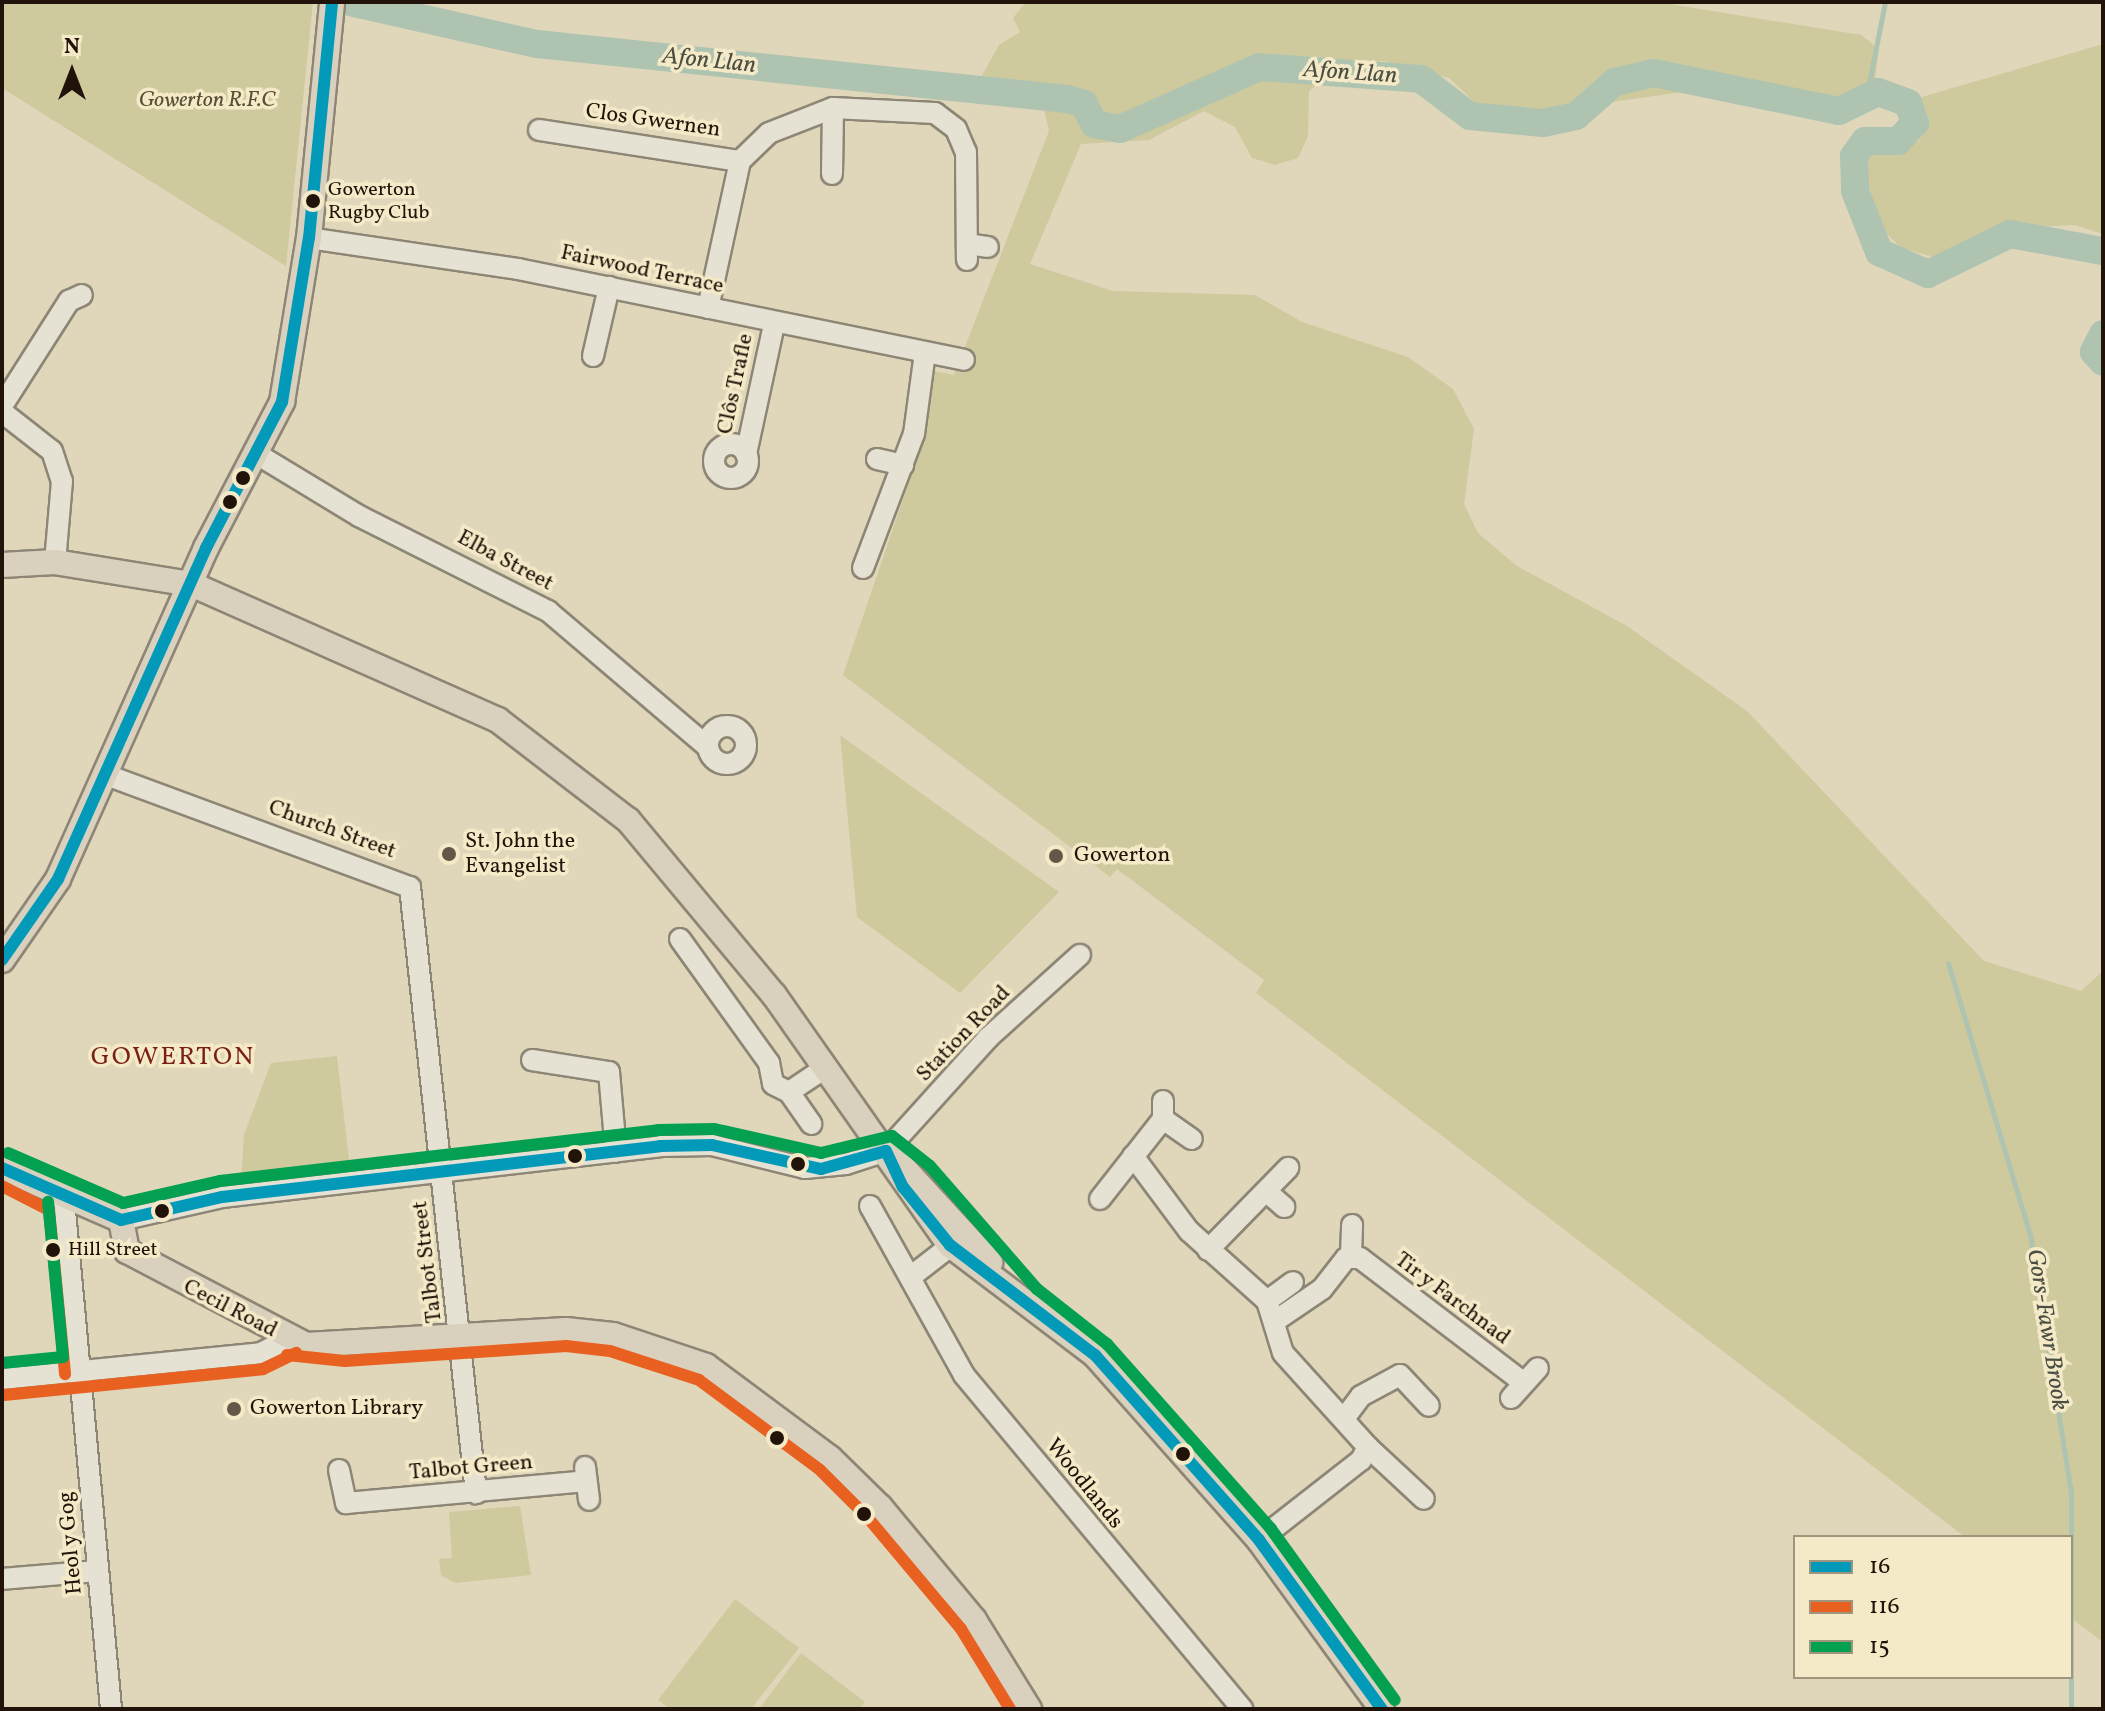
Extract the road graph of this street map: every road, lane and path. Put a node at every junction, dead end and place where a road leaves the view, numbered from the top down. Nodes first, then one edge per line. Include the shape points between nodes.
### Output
1 (331, 10) edge
2 (833, 108) junction
3 (550, 138) dead end
4 (740, 161) junction
5 (832, 174) dead end
6 (309, 238) junction
7 (988, 247) dead end
8 (609, 287) junction
9 (71, 296) dead end
10 (708, 308) junction
11 (774, 324) junction
12 (925, 353) junction
13 (593, 356) dead end
14 (964, 360) dead end
15 (2, 409) edge
16 (255, 453) junction
17 (746, 454) dead end
18 (877, 459) dead end
19 (903, 465) junction
20 (55, 562) junction
21 (2, 565) edge
22 (863, 568) dead end
23 (191, 584) junction
24 (708, 747) dead end
25 (104, 774) junction
26 (680, 939) dead end
27 (1080, 955) dead end
28 (2, 960) edge
29 (532, 1060) dead end
30 (825, 1068) junction
31 (789, 1092) junction
32 (811, 1124) dead end
33 (1192, 1139) dead end
34 (886, 1151) junction
35 (616, 1152) junction
36 (1133, 1156) junction
37 (2, 1168) edge
38 (1288, 1168) dead end
39 (441, 1170) junction
40 (1267, 1192) junction
41 (1100, 1199) dead end
42 (64, 1200) junction
43 (1284, 1207) dead end
44 (880, 1214) dead end
45 (121, 1220) junction
46 (1352, 1225) dead end
47 (957, 1240) junction
48 (1208, 1250) junction
49 (1351, 1256) junction
50 (913, 1275) junction
51 (1293, 1282) dead end
52 (1267, 1301) junction
53 (1278, 1319) junction
54 (461, 1335) junction
55 (289, 1339) junction
56 (81, 1372) junction
57 (2, 1379) edge
58 (1524, 1383) dead end
59 (1429, 1406) dead end
60 (1346, 1416) junction
61 (1368, 1447) junction
62 (339, 1470) dead end
63 (587, 1483) dead end
64 (476, 1493) junction
65 (1424, 1499) dead end
66 (1259, 1540) junction
67 (97, 1571) junction
68 (2, 1579) edge
69 (111, 1709) edge
70 (1029, 1709) edge
71 (1242, 1709) edge
72 (1382, 1709) edge

1 - 6 main road
2 - 4 street via 769,133
2 - 5 street
2 - 7 street via 935,113 956,129 966,152 967,252
3 - 4 street, Clos Gwernen
4 - 10 street
6 - 8 street, Fairwood Terrace
6 - 16 main road via 282,402
8 - 10 street, Fairwood Terrace
8 - 13 street
9 - 15 street
10 - 11 street, Fairwood Terrace
11 - 12 street, Fairwood Terrace
11 - 17 street, Clôs Trafle
12 - 14 street, Fairwood Terrace
12 - 19 street
15 - 20 street via 52,451 62,481
16 - 23 main road
16 - 24 street, Elba Street via 359,516 548,611
18 - 19 street
19 - 22 street
20 - 21 main road
20 - 23 main road
23 - 25 main road
23 - 30 main road via 498,720 628,820
25 - 28 main road via 58,879
25 - 39 street, Church Street via 405,882
26 - 31 street via 723,1014 769,1063 773,1084
27 - 34 street, Station Road via 988,1038
29 - 35 street via 609,1072
30 - 31 street
30 - 34 main road
31 - 32 street
33 - 36 street via 1163,1110
34 - 35 street via 821,1169 712,1145
34 - 47 main road via 918,1176
35 - 39 street
36 - 41 street
36 - 48 street
37 - 42 main road
38 - 40 street
39 - 45 street via 152,1208
39 - 54 street, Talbot Street
40 - 43 street
40 - 48 street via 1237,1212
42 - 45 main road
42 - 56 street
44 - 50 street, Woodlands via 899,1265
45 - 55 main road, Cecil Road via 127,1251
46 - 49 street
47 - 50 street
47 - 66 main road via 1095,1355
48 - 52 street
49 - 53 street
49 - 58 street, Tir y Farchnad
50 - 71 street, Woodlands via 914,1291 964,1375
51 - 52 street
52 - 53 street
53 - 60 street via 1274,1338 1283,1353
54 - 55 main road, Cecil Road via 344,1345
54 - 64 street, Talbot Street
54 - 70 main road, Cecil Road via 613,1335 706,1366 742,1389 880,1507 974,1620
55 - 56 street via 261,1353
56 - 57 street
56 - 67 street, Heol y Gog
59 - 60 street via 1400,1375 1361,1396
60 - 61 street
61 - 65 street
61 - 66 street via 1361,1460
62 - 64 street, Talbot Green via 346,1503
63 - 64 street, Talbot Green
66 - 72 main road
67 - 68 street
67 - 69 street, Heol y Gog

